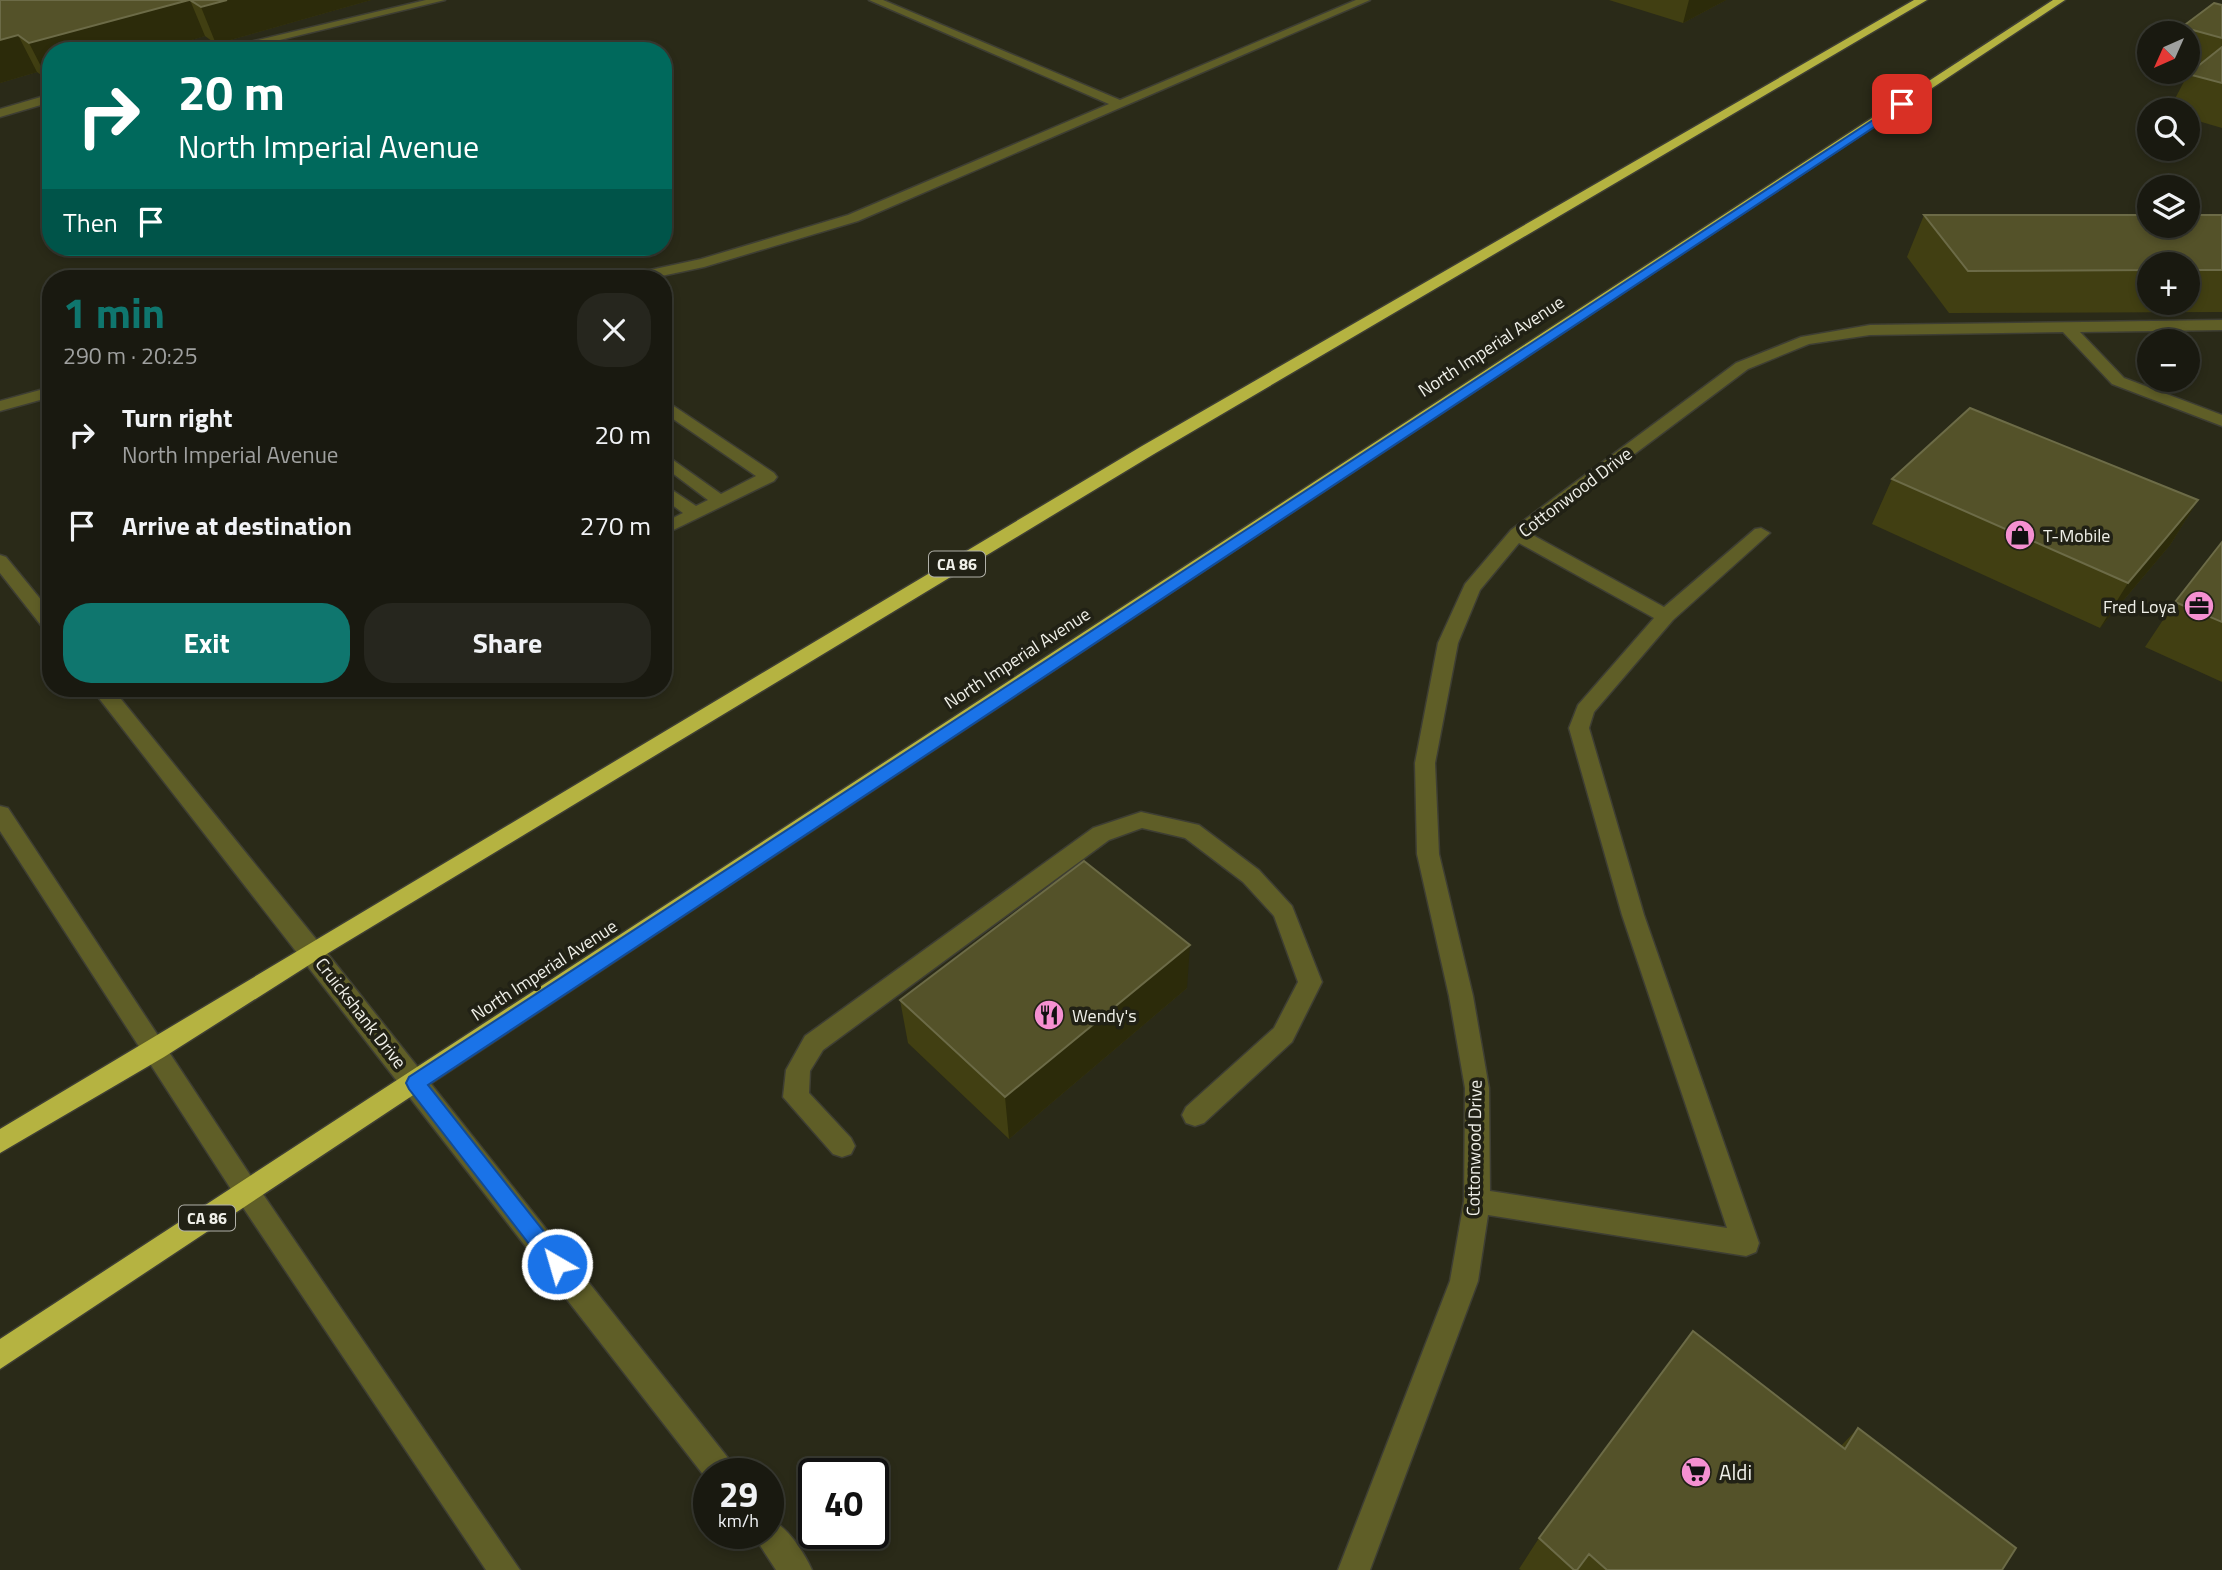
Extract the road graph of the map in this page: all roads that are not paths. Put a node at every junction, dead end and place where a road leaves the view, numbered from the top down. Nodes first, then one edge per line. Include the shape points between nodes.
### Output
1 (440, 0) edge
2 (874, 0) edge
3 (1364, 0) edge
4 (1922, 0) edge
5 (2060, 0) edge
6 (257, 42) edge
7 (42, 101) edge
8 (1121, 105) junction
9 (0, 113) edge
10 (669, 270) edge
11 (2222, 325) edge
12 (2066, 326) junction
13 (42, 394) edge
14 (0, 406) edge
15 (672, 410) edge
16 (2222, 421) edge
17 (672, 465) edge
18 (672, 496) edge
19 (720, 501) junction
20 (695, 514) junction
21 (672, 526) edge
22 (1761, 533) dead end
23 (1517, 534) junction
24 (0, 561) edge
25 (42, 614) edge
26 (1666, 616) junction
27 (108, 697) edge
28 (0, 814) edge
29 (312, 951) junction
30 (155, 1050) junction
31 (416, 1083) junction
32 (1195, 1115) dead end
33 (0, 1142) edge
34 (842, 1146) dead end
35 (247, 1192) junction
36 (1477, 1201) junction
37 (0, 1354) edge
38 (709, 1458) edge
39 (780, 1549) edge
40 (504, 1570) edge
41 (796, 1570) edge
42 (1354, 1570) edge

1 - 6 street
2 - 8 street
3 - 8 street
4 - 29 highway, CA 86 via 1148,450
5 - 31 highway, North Imperial Avenue / CA 86
7 - 9 street
8 - 10 street via 853,218 728,257
11 - 12 street, Cottonwood Drive
12 - 16 street via 2118,382
12 - 23 street, Cottonwood Drive via 1870,330 1806,340 1742,366
13 - 14 street
15 - 19 street via 768,477
17 - 19 street
18 - 20 street
19 - 20 street
20 - 21 street
22 - 26 street
23 - 26 street
23 - 36 street, Cottonwood Drive via 1472,588 1448,643 1425,763 1428,854 1477,1088
24 - 25 street
26 - 36 street via 1585,710 1579,728 1633,915 1746,1243
27 - 29 street, Cruickshank Drive
28 - 30 street
29 - 30 highway, CA 86
29 - 31 street, Cruickshank Drive
30 - 33 highway, CA 86
30 - 35 street
31 - 35 highway, North Imperial Avenue / CA 86
31 - 38 street, Cruickshank Drive
32 - 34 street via 1283,1035 1310,982 1284,912 1251,876 1191,831 1141,820 1101,834 814,1044 798,1070 796,1097
35 - 37 highway, North Imperial Avenue / CA 86
35 - 40 street
36 - 42 street, Cottonwood Drive via 1464,1281
39 - 41 street

